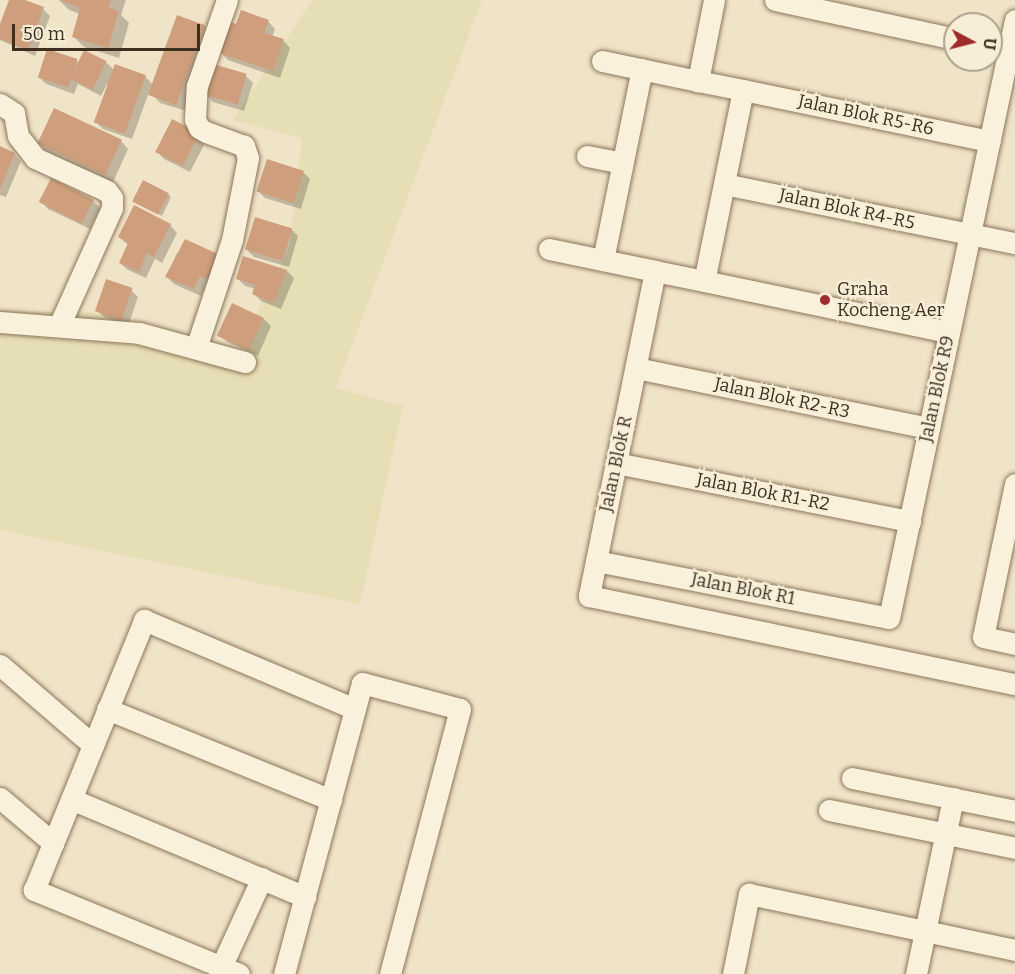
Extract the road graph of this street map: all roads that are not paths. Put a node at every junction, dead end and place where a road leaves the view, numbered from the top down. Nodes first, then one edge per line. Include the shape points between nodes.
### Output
1 (227, 0) edge
2 (714, 0) edge
3 (775, 0) edge
4 (1015, 20) edge
5 (943, 36) edge
6 (1003, 42) edge
7 (602, 61) dead end
8 (642, 69) junction
9 (997, 72) edge
10 (698, 81) junction
11 (743, 90) junction
12 (0, 104) edge
13 (990, 141) junction
14 (587, 156) dead end
15 (622, 164) junction
16 (724, 184) junction
17 (970, 234) junction
18 (1015, 243) edge
19 (549, 249) dead end
20 (603, 260) junction
21 (655, 271) junction
22 (704, 281) junction
23 (0, 322) edge
24 (59, 326) junction
25 (949, 332) junction
26 (196, 348) junction
27 (245, 362) dead end
28 (636, 368) junction
29 (929, 428) junction
30 (616, 463) junction
31 (1015, 484) edge
32 (910, 521) junction
33 (1009, 546) edge
34 (596, 561) junction
35 (890, 618) joint
36 (1015, 644) edge
37 (0, 665) edge
38 (1015, 684) edge
39 (107, 709) junction
40 (355, 709) junction
41 (93, 745) junction
42 (852, 778) dead end
43 (0, 798) edge
44 (953, 798) junction
45 (71, 799) junction
46 (330, 800) junction
47 (830, 810) dead end
48 (1015, 811) edge
49 (946, 834) junction
50 (53, 843) junction
51 (1015, 848) edge
52 (262, 878) junction
53 (305, 897) junction
54 (925, 931) junction
55 (1015, 950) edge
56 (230, 970) edge
57 (284, 974) edge
58 (390, 974) edge
59 (733, 974) edge
60 (916, 974) edge

1 - 26 street via 197,86 195,119 206,132 244,146 248,158 232,240
2 - 10 street
3 - 5 street
4 - 6 street, Jalan Blok R9
7 - 8 street
8 - 10 street
8 - 15 street
9 - 13 street, Jalan Blok R9
10 - 11 street
11 - 13 street, Jalan Blok R5-R6
11 - 16 street
12 - 24 street via 14,113 18,136 35,158 107,191 112,198 112,208
13 - 17 street, Jalan Blok R9
14 - 15 street
15 - 20 street
16 - 17 street, Jalan Blok R4-R5
16 - 22 street
17 - 18 street, Jalan Blok R4-R5
17 - 25 street, Jalan Blok R9
19 - 20 street
20 - 21 street
21 - 22 street
21 - 28 street, Jalan Blok R
22 - 25 street
23 - 24 street
24 - 26 street via 139,333
25 - 29 street, Jalan Blok R9
26 - 27 street
28 - 29 street, Jalan Blok R2-R3
28 - 30 street, Jalan Blok R
29 - 32 street, Jalan Blok R9
30 - 32 street, Jalan Blok R1-R2
30 - 34 street, Jalan Blok R
31 - 33 street
32 - 35 street, Jalan Blok R9
33 - 36 street via 984,637
34 - 35 street, Jalan Blok R1
34 - 38 street, Jalan Blok R via 589,596
37 - 41 street
39 - 40 street via 144,620
39 - 41 street
39 - 46 street
40 - 46 street
40 - 58 street via 362,683 460,709
41 - 45 street
42 - 44 street
43 - 50 street
44 - 48 street
44 - 49 street
45 - 50 street
45 - 52 street
46 - 53 street
47 - 49 street
49 - 51 street
49 - 54 street
50 - 56 street via 34,890
52 - 53 street
52 - 56 street
53 - 57 street
54 - 55 street
54 - 59 street via 749,894
54 - 60 street

